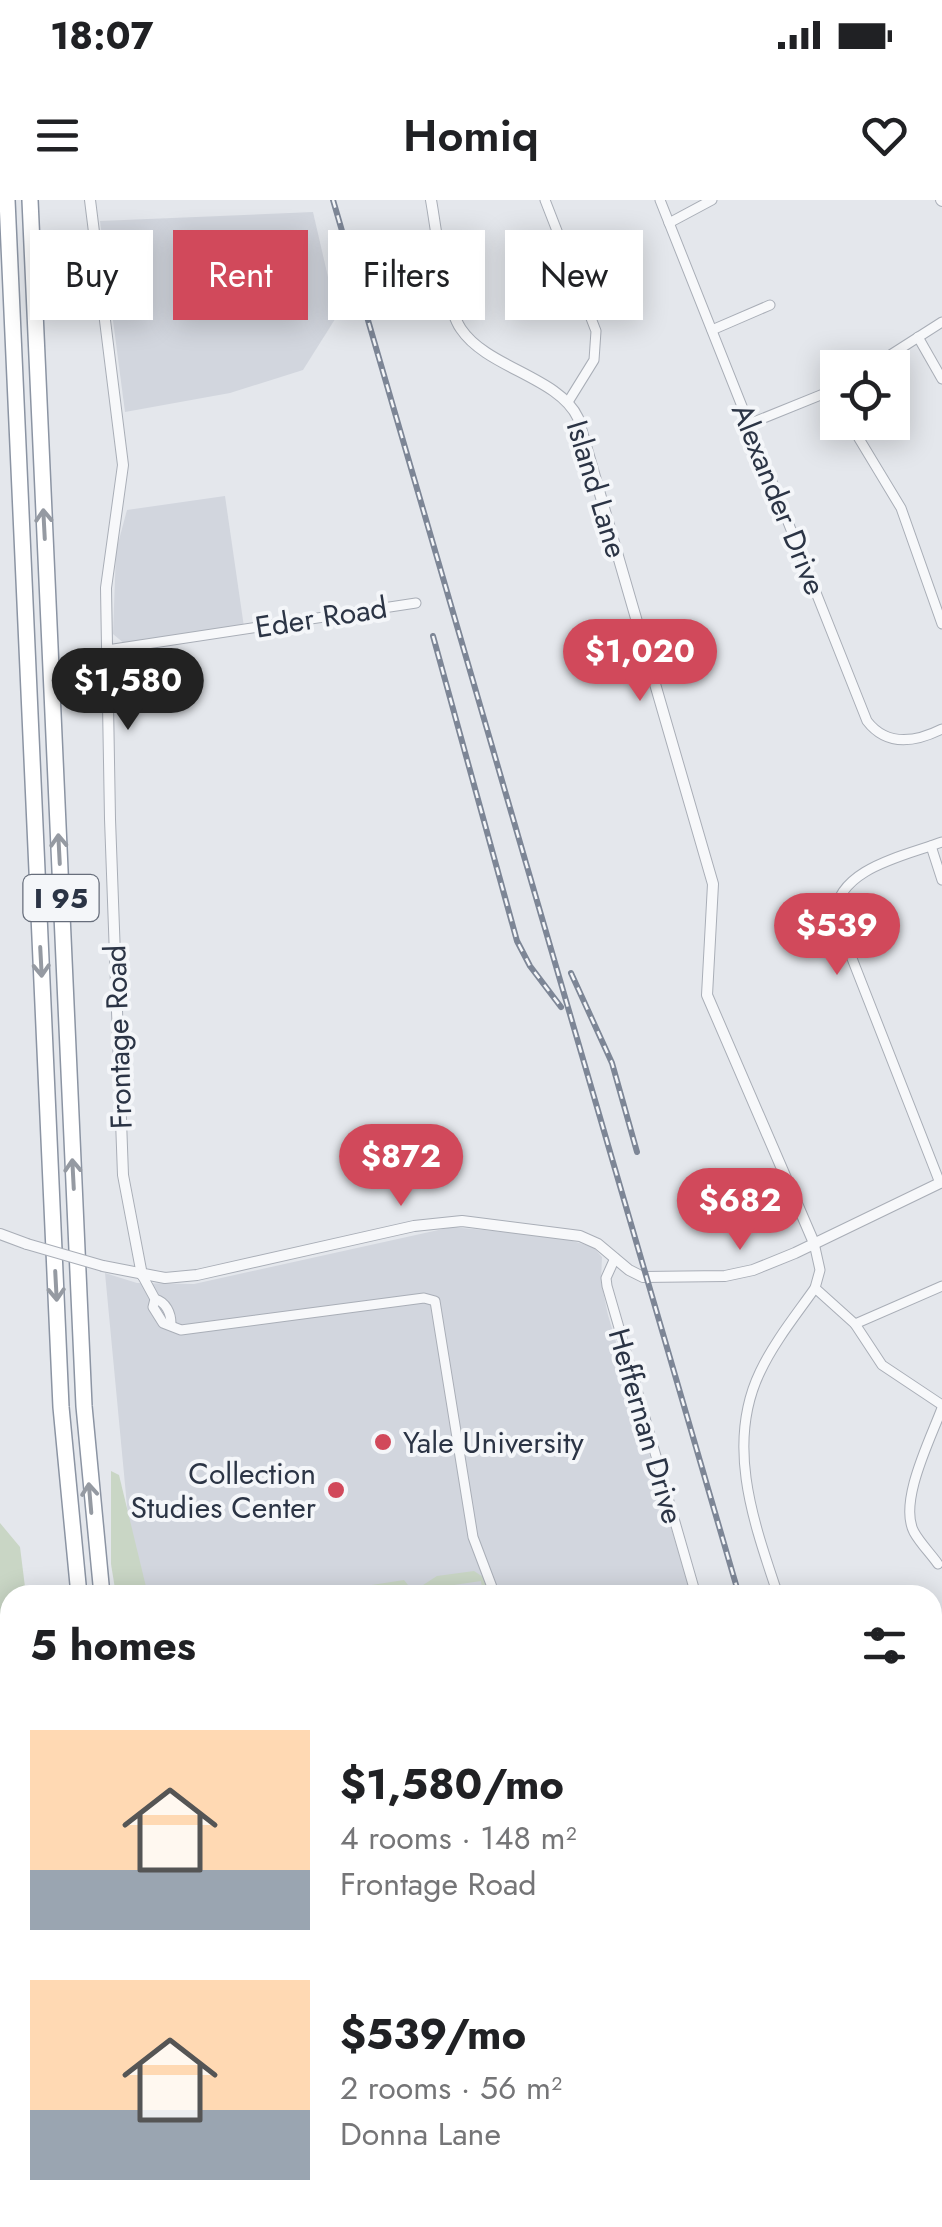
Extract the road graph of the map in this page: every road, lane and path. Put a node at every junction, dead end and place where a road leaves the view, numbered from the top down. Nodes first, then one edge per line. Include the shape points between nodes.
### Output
1 (8, 200) edge
2 (30, 200) edge
3 (90, 200) edge
4 (431, 200) edge
5 (545, 200) edge
6 (660, 200) edge
7 (712, 200) edge
8 (669, 222) junction
9 (770, 305) dead end
10 (942, 322) edge
11 (712, 330) junction
12 (918, 337) junction
13 (898, 350) edge
14 (942, 379) edge
15 (820, 396) edge
16 (568, 402) junction
17 (749, 424) junction
18 (861, 440) edge
19 (416, 603) dead end
20 (942, 624) edge
21 (107, 650) junction
22 (942, 729) edge
23 (942, 842) edge
24 (931, 846) junction
25 (942, 880) edge
26 (941, 1182) edge
27 (0, 1234) edge
28 (814, 1243) junction
29 (615, 1258) junction
30 (142, 1275) junction
31 (942, 1286) edge
32 (814, 1288) junction
33 (855, 1324) junction
34 (942, 1407) edge
35 (938, 1564) dead end
36 (78, 1585) edge
37 (101, 1585) edge
38 (491, 1585) edge
39 (693, 1585) edge
40 (775, 1585) edge

1 -> 36 highway, I 95 via 61,1408
37 -> 2 highway, I 95 via 82,1378
3 - 21 street, Frontage Road via 123,465 107,566
4 - 16 street, Island Lane via 452,310 462,330
5 - 16 street via 596,331 594,360
6 - 8 street, Alexander Drive
7 - 8 street
8 - 11 street, Alexander Drive
9 - 11 street
10 - 12 street
11 - 17 street, Alexander Drive
12 - 13 street
12 - 14 street
15 - 17 street
16 - 28 street, Island Lane via 713,884 707,995
17 - 22 street, Alexander Drive via 867,721 902,740
18 - 20 street via 901,508
19 - 21 street, Eder Road
21 - 30 street, Frontage Road via 123,1175
23 - 24 street
24 - 25 street
24 - 26 street via 854,878 840,893 835,915
26 - 28 street
27 - 30 street, bridge
28 - 29 street via 754,1270 714,1278 643,1277
28 - 32 street, Island Lane via 820,1270
29 - 30 street via 574,1234 445,1222 197,1275
29 - 39 street, Heffernan Drive via 607,1286
30 - 38 street via 160,1318 181,1330 434,1301 473,1538
31 - 33 street
32 - 33 street
32 - 40 street via 760,1372 743,1438 747,1490
33 - 34 street via 882,1365
34 - 35 street via 910,1495 909,1518

